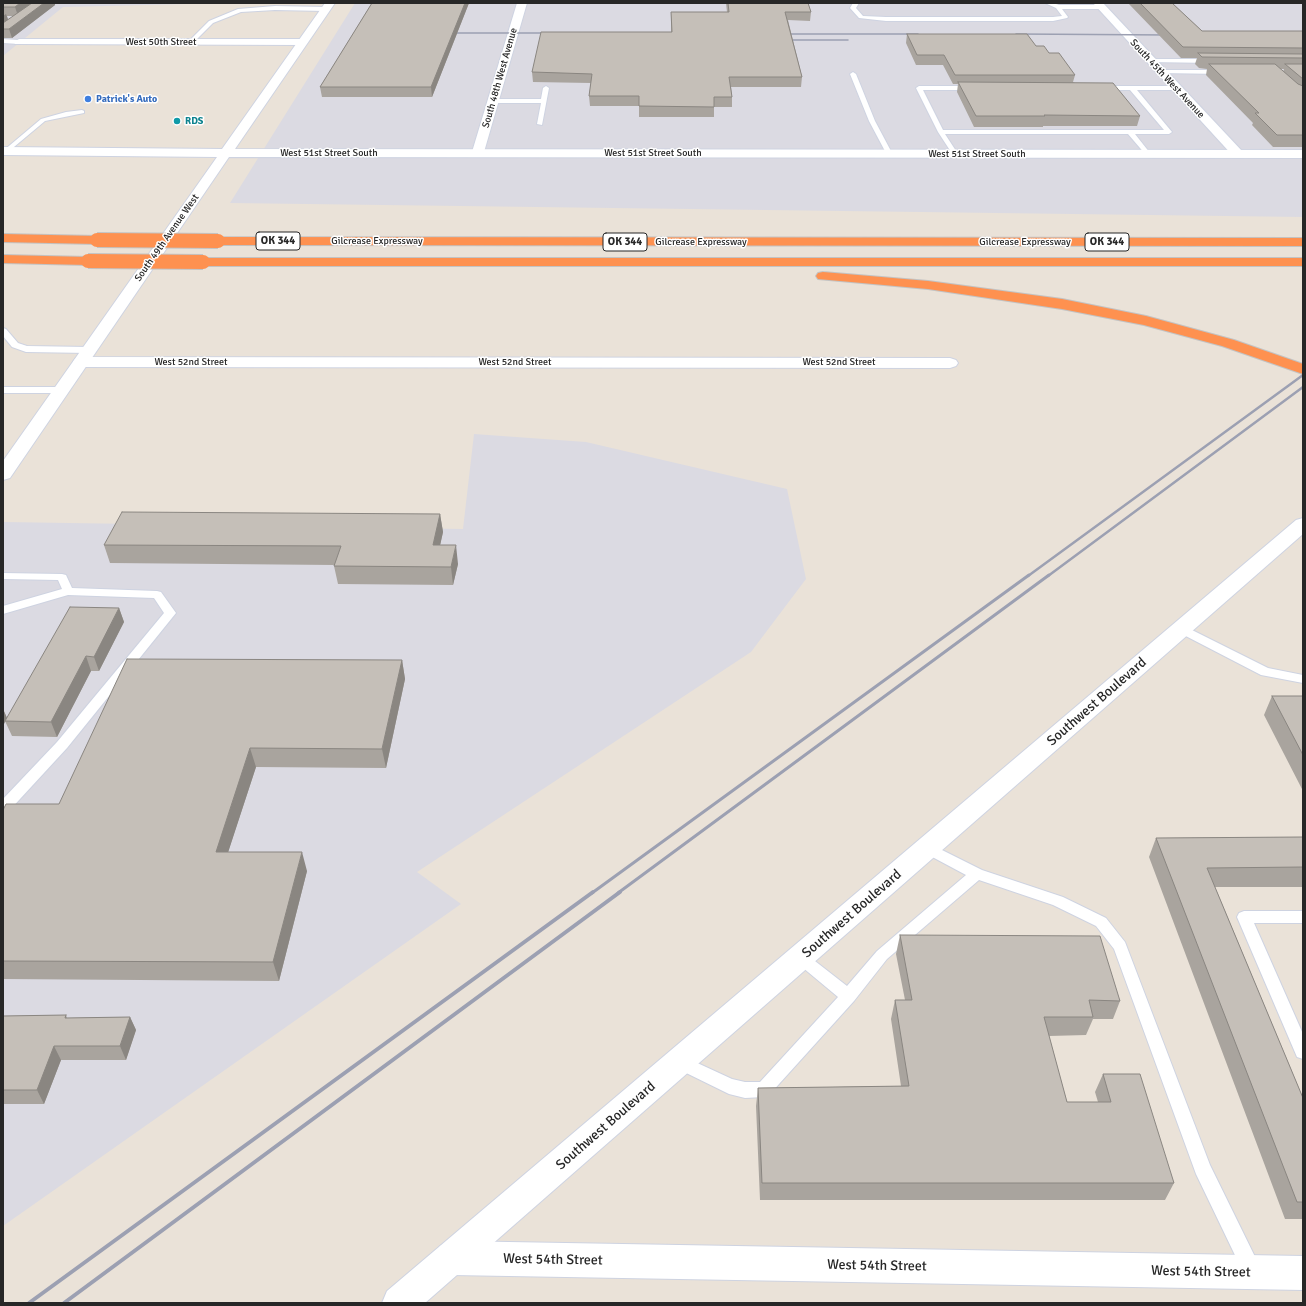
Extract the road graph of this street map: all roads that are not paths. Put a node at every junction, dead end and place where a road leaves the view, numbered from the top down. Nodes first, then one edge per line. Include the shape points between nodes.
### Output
1 (522, 3) edge
2 (856, 3) edge
3 (1048, 3) edge
4 (1099, 5) edge
5 (328, 6) edge
6 (1058, 7) junction
7 (3, 41) edge
8 (19, 42) joint
9 (191, 42) junction
10 (303, 42) junction
11 (1151, 61) junction
12 (1215, 62) edge
13 (1161, 72) junction
14 (1233, 72) edge
15 (853, 74) dead end
16 (546, 88) edge
17 (977, 88) edge
18 (1094, 88) edge
19 (1132, 88) junction
20 (1175, 88) junction
21 (494, 101) junction
22 (544, 101) junction
23 (82, 112) dead end
24 (540, 124) dead end
25 (941, 132) junction
26 (1130, 132) junction
27 (5, 151) edge
28 (478, 152) junction
29 (226, 153) junction
30 (889, 153) junction
31 (955, 154) junction
32 (1148, 154) junction
33 (1238, 154) junction
34 (1303, 154) edge
35 (3, 238) edge
36 (1303, 242) edge
37 (3, 259) edge
38 (608, 262) junction
39 (1303, 262) edge
40 (3, 331) edge
41 (85, 356) junction
42 (950, 363) dead end
43 (1303, 369) edge
44 (3, 390) edge
45 (61, 390) junction
46 (3, 474) edge
47 (1303, 524) edge
48 (3, 576) edge
49 (68, 592) junction
50 (3, 610) edge
51 (1182, 629) junction
52 (1303, 680) edge
53 (3, 808) edge
54 (928, 848) junction
55 (977, 874) junction
56 (1303, 917) edge
57 (801, 958) junction
58 (848, 996) junction
59 (1303, 1052) edge
60 (680, 1062) junction
61 (452, 1258) junction
62 (1254, 1273) junction
63 (1303, 1273) edge
64 (399, 1303) edge

1 - 21 street, South 48th West Avenue
2 - 6 lane via 853,8 861,17 876,19 1065,17
3 - 6 lane
4 - 6 lane
4 - 11 street, South 45th West Avenue
5 - 9 lane via 240,10 212,22
5 - 10 street, South 49th Avenue West
7 - 8 lane
8 - 9 street, West 50th Street
9 - 10 street, West 50th Street
10 - 29 street, South 49th Avenue West
11 - 12 lane
11 - 13 street, South 45th West Avenue
13 - 14 lane
13 - 20 street, South 45th West Avenue
15 - 30 lane via 872,121
16 - 22 lane
17 - 25 lane via 919,88
18 - 19 lane
19 - 20 lane
19 - 26 lane via 1169,132
20 - 33 street, South 45th West Avenue
21 - 22 lane
21 - 28 street, South 48th West Avenue
22 - 24 lane
23 - 27 lane via 43,120
25 - 26 lane
25 - 31 lane
26 - 32 lane
27 - 29 street, West 51st Street South
28 - 29 street, West 51st Street South
28 - 30 street, West 51st Street South
29 - 41 street, South 49th Avenue West
30 - 31 street, West 51st Street South
31 - 32 street, West 51st Street South
32 - 33 street, West 51st Street South
33 - 34 street, West 51st Street South
35 - 36 highway, Gilcrease Expressway / OK 344, bridge
37 - 38 highway, Gilcrease Expressway / OK 344, bridge via 204,262
38 - 39 highway, Gilcrease Expressway / OK 344
38 - 43 highway via 869,279 985,292 1146,321 1228,343
40 - 41 lane via 15,345 26,349
41 - 42 street, West 52nd Street
41 - 45 street, South 49th Avenue West
44 - 45 lane
45 - 46 street, South 49th Avenue West
47 - 51 street, Southwest Boulevard
48 - 49 lane via 62,577
49 - 50 lane
49 - 53 lane via 157,595 170,613 62,745
51 - 52 lane via 1265,672
51 - 54 street, Southwest Boulevard
54 - 55 lane
54 - 57 street, Southwest Boulevard
55 - 58 lane via 882,955
55 - 62 lane via 1058,901 1101,922 1120,946 1202,1168
56 - 59 lane via 1244,917
57 - 58 lane
57 - 60 street, Southwest Boulevard
58 - 60 lane via 764,1089 745,1090 729,1086
60 - 61 street, Southwest Boulevard
61 - 62 street, West 54th Street
61 - 64 street, Southwest Boulevard
62 - 63 street, West 54th Street

